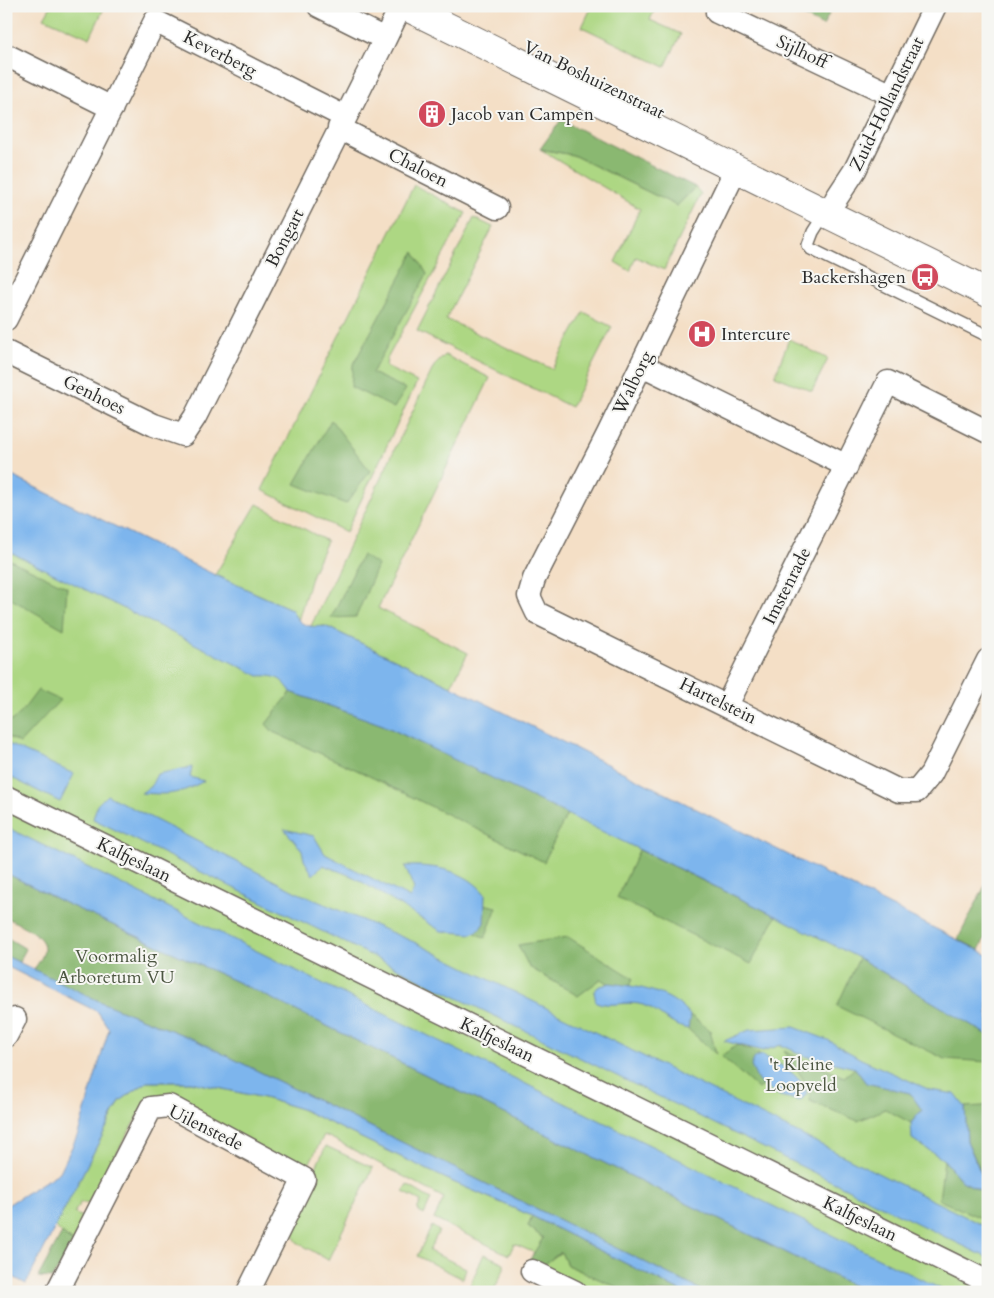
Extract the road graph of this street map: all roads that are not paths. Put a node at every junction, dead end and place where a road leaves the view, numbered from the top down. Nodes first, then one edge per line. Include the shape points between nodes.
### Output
1 (319, 6) edge
2 (403, 6) edge
3 (444, 6) edge
4 (720, 6) edge
5 (935, 6) edge
6 (385, 39) junction
7 (6, 56) edge
8 (892, 95) junction
9 (112, 108) junction
10 (342, 123) junction
11 (740, 162) junction
12 (830, 206) junction
13 (497, 208) dead end
14 (988, 274) edge
15 (988, 293) edge
16 (6, 319) edge
17 (988, 336) edge
18 (6, 352) edge
19 (642, 365) junction
20 (988, 432) edge
21 (183, 435) joint
22 (847, 466) junction
23 (530, 596) joint
24 (988, 660) edge
25 (727, 705) junction
26 (6, 797) edge
27 (532, 1271) dead end
28 (988, 1282) edge
29 (571, 1291) edge
30 (57, 1292) edge
31 (248, 1292) edge

1 - 6 street
2 - 6 street, Van Boshuizenstraat
2 - 11 street, Van Boshuizenstraat
3 - 11 street, Van Boshuizenstraat
4 - 8 street, Sijlhoff via 717,12
5 - 8 street, Zuid-Hollandstraat
6 - 10 street, Bongart
7 - 9 street
8 - 12 street, Zuid-Hollandstraat via 855,170
9 - 10 street, Keverberg via 155,22
9 - 16 street, Keverberg
10 - 13 street, Chaloen
10 - 21 street, Bongart via 195,417
11 - 12 street, Van Boshuizenstraat
11 - 19 street, Walborg
12 - 14 street, Van Boshuizenstraat
12 - 15 street, Van Boshuizenstraat
12 - 17 lane via 813,232 808,245 811,249
18 - 21 street, Genhoes via 154,425
19 - 22 street
19 - 23 street, Walborg via 534,579
20 - 22 street, Imstenrade via 888,382
22 - 25 street, Imstenrade
23 - 25 street, Hartelstein via 537,614
24 - 25 street, Hartelstein via 931,774 917,791 899,791
26 - 28 street, Kalfjeslaan
27 - 29 street
30 - 31 street, Uilenstede via 151,1108 169,1106 304,1180

